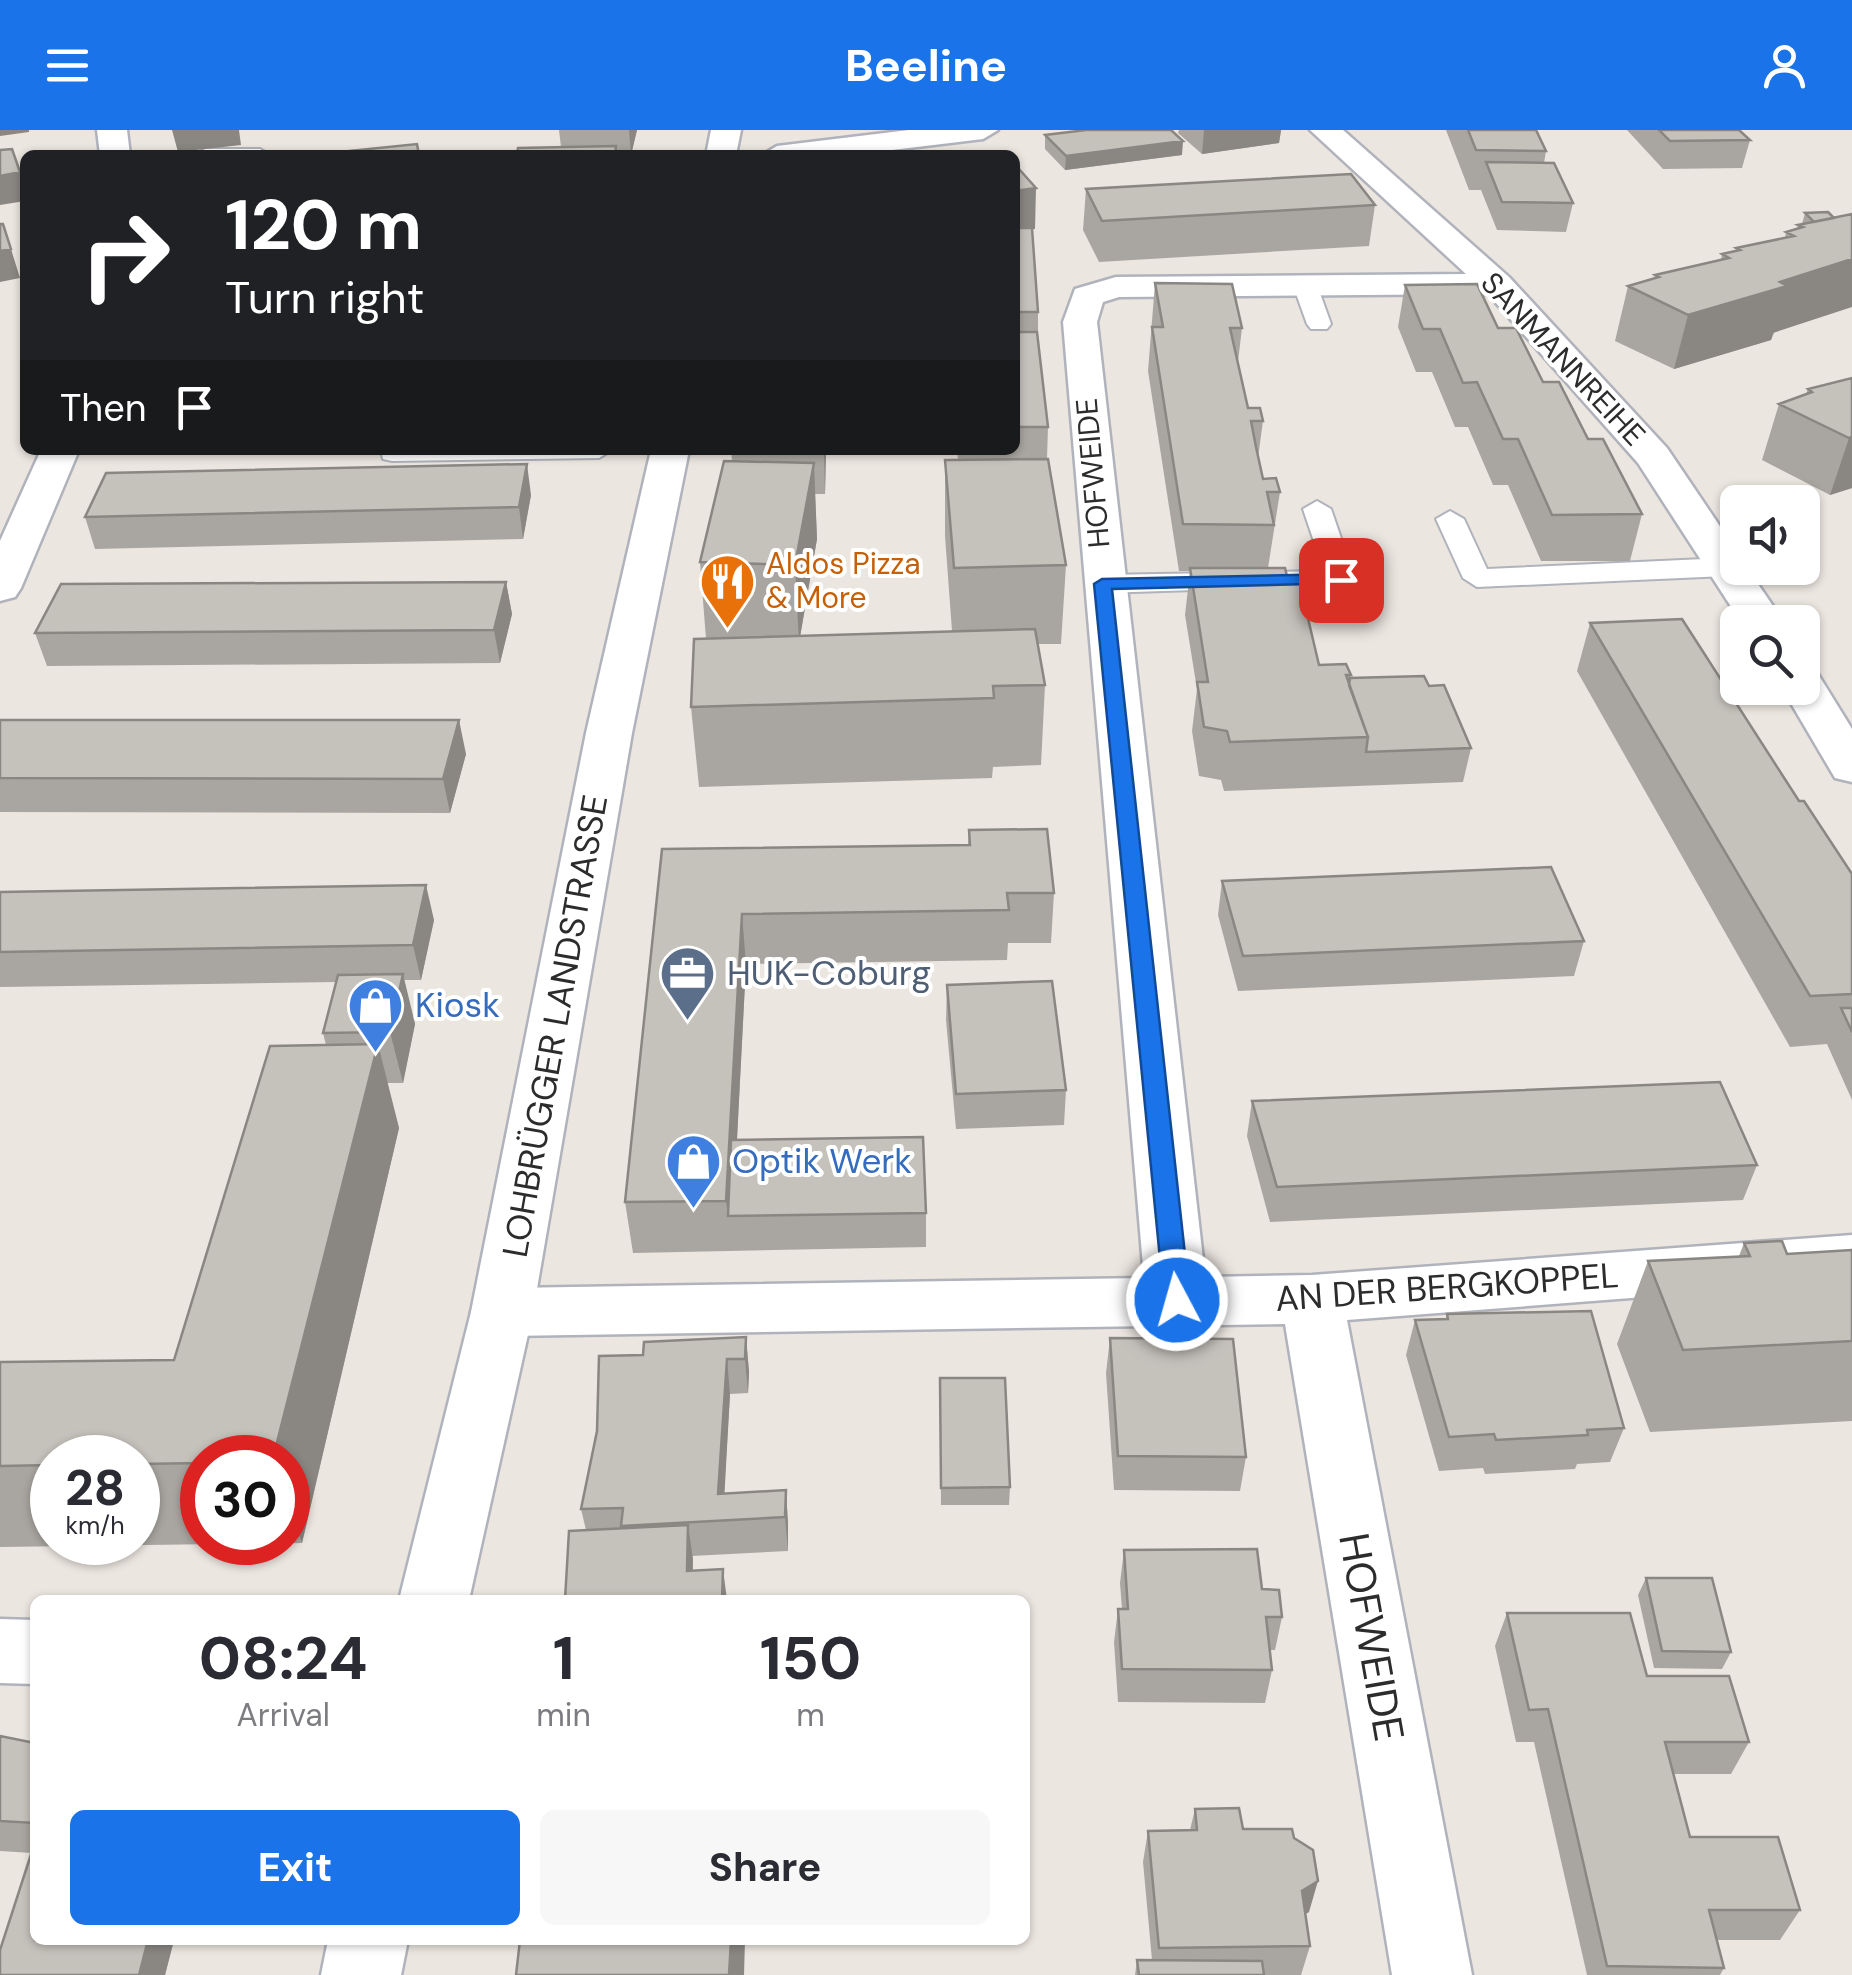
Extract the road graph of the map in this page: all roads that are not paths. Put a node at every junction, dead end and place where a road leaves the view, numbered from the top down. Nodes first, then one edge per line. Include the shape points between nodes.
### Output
1 (984, 130) edge
2 (1325, 130) edge
3 (819, 150) edge
4 (1497, 284) junction
5 (58, 455) edge
6 (669, 455) edge
7 (1317, 509) dead end
8 (1450, 520) dead end
9 (1720, 558) edge
10 (1720, 567) edge
11 (1102, 584) junction
12 (0, 588) edge
13 (1814, 705) edge
14 (1852, 768) edge
15 (1852, 1258) edge
16 (1312, 1298) junction
17 (1177, 1300) junction
18 (502, 1312) junction
19 (435, 1595) edge
20 (0, 1651) edge
21 (30, 1652) edge
22 (367, 1945) edge
23 (362, 1975) edge
24 (1432, 1975) edge

1 - 3 street
2 - 4 street, SANMANNREIHE
4 - 9 street, SANMANNREIHE via 1653,456
4 - 11 street, HOFWEIDE via 1312,305 1116,287 1086,296 1080,322
5 - 12 street
6 - 18 street, LOHBRÜGGER LANDSTRASSE via 608,733
7 - 11 lane via 1341,580
8 - 10 lane via 1477,578
11 - 17 street, HOFWEIDE
13 - 14 street
15 - 16 street, AN DER BERGKOPPEL
16 - 17 street, AN DER BERGKOPPEL
16 - 24 street, HOFWEIDE
17 - 18 street, AN DER BERGKOPPEL
18 - 19 street, LOHBRÜGGER LANDSTRASSE
20 - 21 street
22 - 23 street

